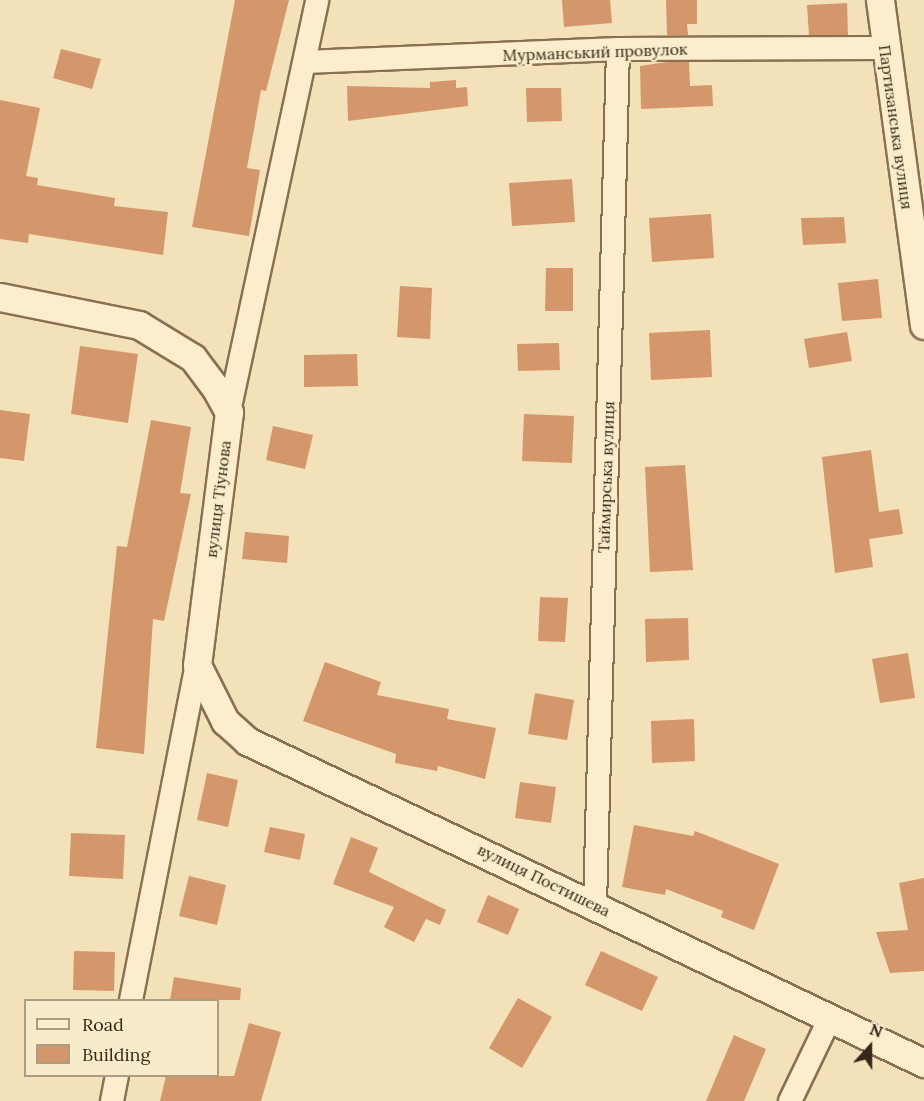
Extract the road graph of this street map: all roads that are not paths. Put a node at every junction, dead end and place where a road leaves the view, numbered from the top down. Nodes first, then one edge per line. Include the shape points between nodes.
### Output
1 (317, 0) edge
2 (880, 0) edge
3 (885, 48) junction
4 (618, 49) junction
5 (305, 62) junction
6 (0, 297) edge
7 (924, 325) edge
8 (229, 412) junction
9 (197, 664) junction
10 (595, 905) junction
11 (132, 999) edge
12 (830, 1018) junction
13 (924, 1063) edge
14 (117, 1077) edge
15 (112, 1101) edge
16 (790, 1101) edge

1 - 5 street, вулиця Тіунова
2 - 3 street, Партизанська вулиця
3 - 4 street, Мурманський провулок
3 - 7 street, Партизанська вулиця
4 - 5 street, Мурманський провулок
4 - 10 street, Таймирська вулиця
5 - 8 street, вулиця Тіунова
6 - 8 street via 139,324 168,338 194,358
8 - 9 street, вулиця Тіунова
9 - 10 street, вулиця Постишева via 225,722 247,741
9 - 11 street, вулиця Тіунова
10 - 12 street, вулиця Постишева
12 - 13 street, вулиця Постишева
12 - 16 street
14 - 15 street

